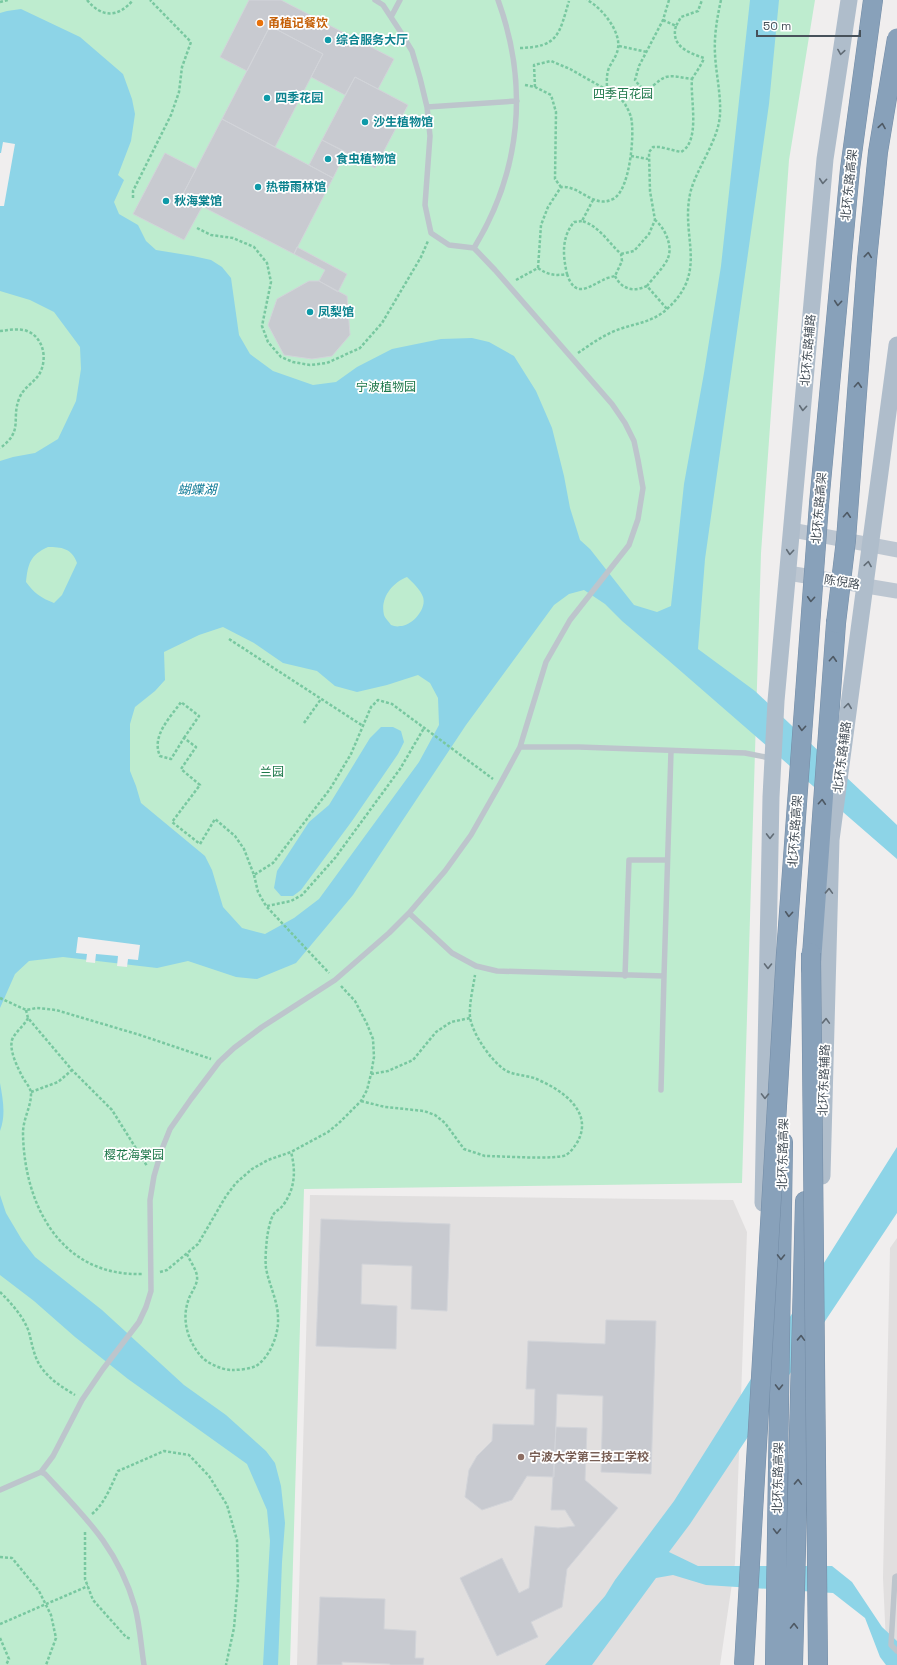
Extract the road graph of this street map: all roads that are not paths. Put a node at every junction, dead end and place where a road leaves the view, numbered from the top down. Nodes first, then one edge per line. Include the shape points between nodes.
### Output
1 (375, 0) edge
2 (400, 0) edge
3 (498, 0) edge
4 (849, 0) edge
5 (873, 0) edge
6 (391, 17) junction
7 (897, 38) edge
8 (516, 101) junction
9 (427, 108) junction
10 (474, 248) junction
11 (897, 345) edge
12 (792, 530) junction
13 (871, 545) junction
14 (897, 550) edge
15 (788, 574) junction
16 (864, 586) junction
17 (897, 591) edge
18 (520, 747) junction
19 (671, 751) junction
20 (773, 759) junction
21 (667, 860) junction
22 (409, 913) junction
23 (786, 952) junction
24 (811, 953) junction
25 (626, 976) junction
26 (664, 976) junction
27 (661, 1090) dead end
28 (41, 1472) junction
29 (0, 1490) edge
30 (897, 1576) edge
31 (897, 1651) edge
32 (144, 1665) edge
33 (744, 1665) edge
34 (753, 1665) edge
35 (775, 1665) edge
36 (793, 1665) edge
37 (814, 1665) edge
38 (818, 1665) edge

1 - 6 lane
2 - 6 lane
3 - 8 lane via 512,48 517,83
4 -> 12 main road, 北环东路辅路 via 825,159
5 -> 23 highway, 北环东路高架, bridge via 850,169 819,504
6 - 9 lane via 412,51
24 -> 7 highway, 北环东路高架, bridge via 867,260 878,152
8 - 9 lane
8 - 10 lane via 512,153 506,180 486,228
9 - 10 lane via 430,136 425,205 432,233 449,245
10 - 18 lane via 612,404 634,441 643,488 638,519 629,545 570,620 546,662
11 - 13 main road, 北环东路辅路
12 - 13 street
12 -> 15 main road, 北环东路辅路
13 - 14 street
16 -> 13 main road, 北环东路辅路
15 - 16 street, 陈倪路
15 - 20 main road, 北环东路辅路
16 - 17 street, 陈倪路
37 -> 16 main road, 北环东路辅路, bridge via 822,1172 831,840
18 - 19 lane
18 - 22 lane via 466,841 445,871
19 - 20 lane via 745,753
19 - 21 lane
20 -> 34 main road, 北环东路辅路, bridge
21 - 25 lane via 629,860
21 - 26 lane
22 - 25 lane via 452,953 476,966 497,971
22 - 28 lane via 335,980 234,1048 219,1062 170,1129 154,1176 150,1200 151,1291 146,1307 139,1322 82,1400 53,1456
23 - 33 highway, bridge
23 -> 35 highway, 北环东路高架, bridge
36 -> 24 highway, 北环东路高架, bridge
24 - 38 highway, bridge
25 - 26 lane
26 - 27 lane
28 - 29 lane
28 - 32 lane via 86,1518 121,1568 135,1608
30 - 31 lane via 891,1645

